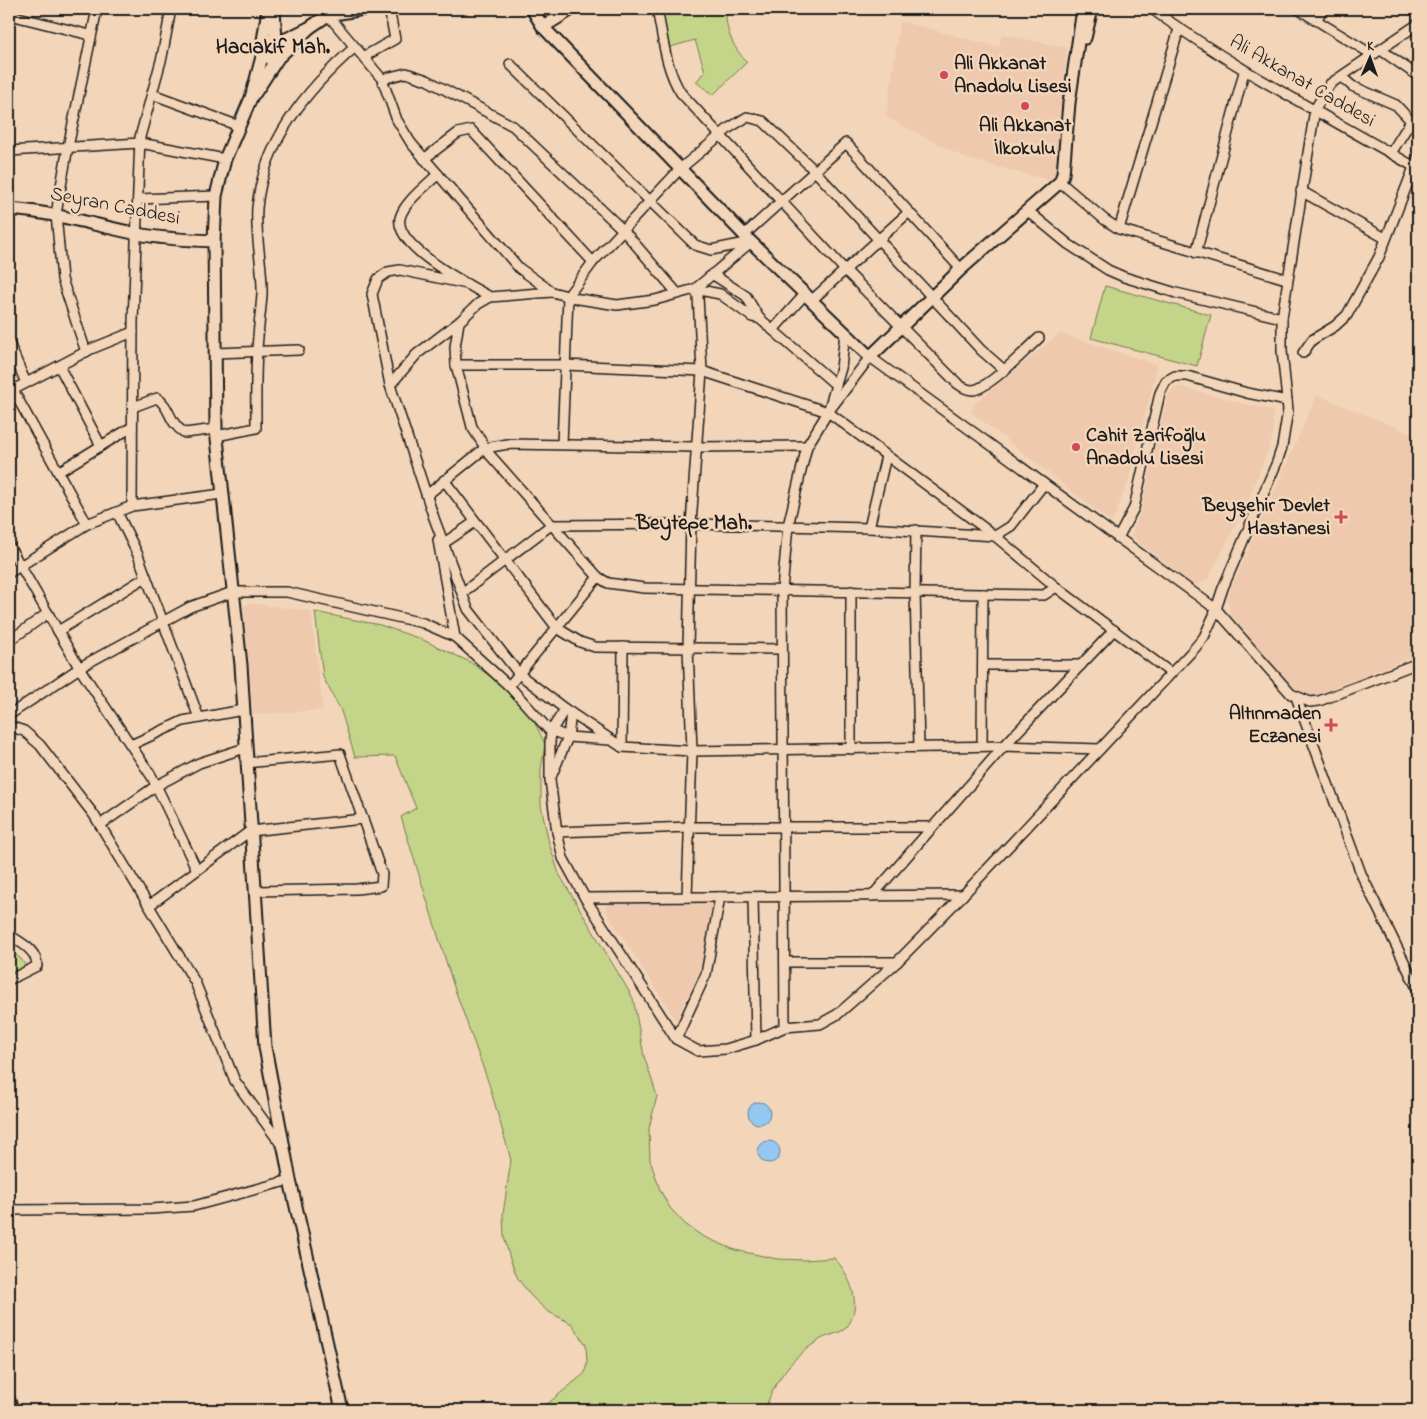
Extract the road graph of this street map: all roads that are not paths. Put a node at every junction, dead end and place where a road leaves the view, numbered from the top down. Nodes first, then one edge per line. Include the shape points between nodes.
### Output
1 (97, 9) edge
2 (171, 9) edge
3 (268, 9) edge
4 (274, 9) edge
5 (362, 9) edge
6 (388, 9) edge
7 (532, 9) edge
8 (572, 9) edge
9 (657, 9) edge
10 (1083, 9) edge
11 (1092, 9) edge
12 (1152, 9) edge
13 (1298, 9) edge
14 (1324, 9) edge
15 (10, 15) edge
16 (328, 15) junction
17 (1316, 20) junction
18 (1418, 24) edge
19 (543, 27) junction
20 (310, 28) junction
21 (1179, 29) junction
22 (90, 35) junction
23 (278, 41) junction
24 (355, 47) junction
25 (263, 48) junction
26 (1377, 53) junction
27 (364, 56) junction
28 (280, 57) junction
29 (510, 64) dead end
30 (1244, 72) junction
31 (1418, 76) edge
32 (1342, 77) junction
33 (382, 79) junction
34 (152, 94) junction
35 (251, 98) junction
36 (1069, 103) junction
37 (1315, 109) junction
38 (239, 126) junction
39 (721, 135) junction
40 (140, 143) junction
41 (68, 147) junction
42 (9, 151) edge
43 (1391, 153) junction
44 (1418, 157) edge
45 (225, 159) junction
46 (424, 159) junction
47 (1413, 166) junction
48 (680, 168) junction
49 (815, 171) junction
50 (438, 174) junction
51 (1060, 182) junction
52 (1301, 191) junction
53 (216, 196) junction
54 (138, 199) junction
55 (651, 201) junction
56 (782, 201) junction
57 (9, 209) edge
58 (1028, 211) junction
59 (909, 212) junction
60 (56, 214) junction
61 (1119, 228) junction
62 (623, 230) junction
63 (138, 234) junction
64 (748, 238) junction
65 (1385, 238) junction
66 (876, 239) junction
67 (214, 241) junction
68 (1196, 253) junction
69 (593, 262) junction
70 (844, 269) junction
71 (962, 269) junction
72 (712, 274) junction
73 (1286, 279) junction
74 (466, 284) junction
75 (695, 289) junction
76 (552, 292) junction
77 (678, 294) junction
78 (568, 296) junction
79 (809, 296) junction
80 (490, 297) junction
81 (932, 298) junction
82 (760, 318) junction
83 (1282, 318) junction
84 (459, 322) junction
85 (902, 327) junction
86 (773, 330) junction
87 (133, 332) junction
88 (845, 333) junction
89 (1039, 338) dead end
90 (9, 343) edge
91 (299, 350) dead end
92 (86, 352) junction
93 (257, 352) junction
94 (215, 353) junction
95 (1303, 353) dead end
96 (870, 358) junction
97 (456, 365) junction
98 (565, 365) junction
99 (59, 366) junction
100 (1004, 370) junction
101 (702, 371) junction
102 (26, 383) junction
103 (390, 385) junction
104 (836, 385) junction
105 (11, 391) edge
106 (1287, 401) junction
107 (132, 406) junction
108 (828, 412) junction
109 (132, 427) junction
110 (216, 432) junction
111 (562, 444) junction
112 (101, 446) junction
113 (807, 446) junction
114 (697, 447) junction
115 (485, 448) junction
116 (886, 456) junction
117 (58, 472) junction
118 (444, 480) junction
119 (1044, 484) junction
120 (222, 494) junction
121 (427, 495) junction
122 (132, 506) junction
123 (116, 512) junction
124 (434, 518) junction
125 (475, 522) junction
126 (88, 524) junction
127 (691, 524) junction
128 (551, 525) junction
129 (788, 526) junction
130 (869, 528) junction
131 (916, 530) junction
132 (996, 536) junction
133 (1118, 538) junction
134 (444, 543) junction
135 (9, 546) edge
136 (504, 561) junction
137 (20, 566) junction
138 (9, 573) edge
139 (146, 577) junction
140 (598, 577) junction
141 (1056, 587) junction
142 (690, 589) junction
143 (782, 590) junction
144 (851, 591) junction
145 (233, 592) junction
146 (915, 592) junction
147 (462, 593) junction
148 (983, 594) junction
149 (1216, 609) junction
150 (48, 614) junction
151 (161, 621) junction
152 (557, 628) junction
153 (1114, 630) junction
154 (58, 631) junction
155 (455, 637) junction
156 (9, 641) edge
157 (623, 647) junction
158 (688, 648) junction
159 (782, 650) junction
160 (1418, 663) edge
161 (983, 665) junction
162 (1081, 665) junction
163 (80, 669) junction
164 (1171, 673) junction
165 (519, 674) junction
166 (509, 686) junction
167 (1296, 697) junction
168 (243, 710) junction
169 (568, 711) junction
170 (9, 715) edge
171 (199, 718) junction
172 (9, 726) edge
173 (552, 731) junction
174 (568, 737) junction
175 (611, 740) junction
176 (131, 745) junction
177 (982, 746) junction
178 (1004, 746) junction
179 (622, 747) junction
180 (245, 748) junction
181 (919, 748) junction
182 (851, 749) junction
183 (1100, 749) junction
184 (692, 750) junction
185 (783, 750) junction
186 (246, 763) junction
187 (550, 780) junction
188 (156, 786) junction
189 (362, 819) junction
190 (100, 825) junction
191 (689, 828) junction
192 (784, 828) junction
193 (931, 828) junction
194 (250, 831) junction
195 (557, 832) junction
196 (197, 870) junction
197 (254, 891) junction
198 (963, 895) junction
199 (753, 896) junction
200 (784, 896) junction
201 (872, 896) junction
202 (687, 897) junction
203 (720, 897) junction
204 (585, 898) junction
205 (150, 905) junction
206 (9, 935) edge
207 (785, 962) junction
208 (897, 962) junction
209 (9, 980) edge
210 (1418, 990) edge
211 (784, 1027) junction
212 (676, 1040) junction
213 (756, 1040) junction
214 (283, 1147) junction
215 (290, 1180) junction
216 (9, 1210) edge
217 (9, 1397) edge
218 (14, 1410) edge
219 (342, 1410) edge

1 - 22 street
2 - 34 street
3 - 25 street
4 - 23 street
5 - 16 street
6 - 27 street via 395,39
7 - 19 street
8 - 19 street
9 - 39 street via 674,83
10 - 36 street
11 - 36 street
12 - 21 street, Ali Akkanat Caddesi
13 - 17 street
14 - 17 street
15 - 22 street
16 - 20 street
16 - 24 street
17 - 26 street
18 - 26 street
19 - 48 street
20 - 23 street
20 - 28 street
21 - 30 street, Ali Akkanat Caddesi
21 - 61 street
22 - 41 street
23 - 25 street via 269,40
23 - 28 street via 283,48
24 - 27 street
24 - 93 street via 310,90 287,123 270,157 257,209 262,294
25 - 28 street via 269,59
25 - 35 street
26 - 31 street
26 - 32 street
27 - 33 street
28 - 35 street
29 - 55 street
30 - 37 street, Ali Akkanat Caddesi
30 - 68 street
32 - 37 street via 1330,84
32 - 43 street via 1352,86 1396,105 1411,121
33 - 46 street via 402,132
33 - 62 street via 399,73 413,75 513,126
34 - 38 street
34 - 40 street
35 - 38 street
36 - 51 street
37 - 43 street, Ali Akkanat Caddesi
37 - 52 street
38 - 45 street
39 - 48 street
39 - 49 street via 747,117 763,121
39 - 56 street
40 - 41 street
40 - 45 street
40 - 54 street
41 - 42 street
41 - 60 street
43 - 47 street, Ali Akkanat Caddesi
44 - 47 street
45 - 53 street
46 - 50 street
46 - 69 street via 458,133 472,130
47 - 65 street
48 - 55 street
48 - 64 street
49 - 56 street
49 - 59 street via 846,143
49 - 66 street
50 - 74 street via 403,210 400,225 413,245
50 - 76 street via 519,268
51 - 58 street
51 - 61 street
52 - 65 street
52 - 73 street
53 - 54 street
53 - 67 street
54 - 63 street
55 - 62 street
55 - 64 street via 695,245 711,250 732,248
56 - 64 street
56 - 70 street
57 - 60 street, Seyran Caddesi
58 - 71 street
58 - 83 street via 1068,244 1124,277
59 - 66 street
59 - 71 street
60 - 63 street, Seyran Caddesi
60 - 92 street via 62,279
61 - 68 street
62 - 69 street
62 - 77 street
63 - 67 street, Seyran Caddesi
63 - 87 street
64 - 72 street
64 - 79 street
65 - 95 street via 1379,257 1347,315 1312,340
66 - 70 street
66 - 81 street
67 - 94 street
68 - 73 street
69 - 78 street
70 - 79 street
70 - 85 street
71 - 81 street
72 - 75 street
72 - 82 street via 746,296
73 - 83 street
74 - 80 street
74 - 103 street via 400,270 388,272 378,280 372,294
75 - 77 street
75 - 82 street via 720,294 752,317
75 - 101 street
76 - 78 street
76 - 80 street
77 - 78 street via 617,305
78 - 98 street
79 - 86 street
79 - 88 street
80 - 84 street
81 - 85 street
81 - 100 street
82 - 86 street
83 - 106 street
84 - 97 street
84 - 103 street via 417,354
85 - 96 street
85 - 100 street via 964,388 980,388
86 - 104 street
87 - 92 street
87 - 107 street
88 - 96 street
88 - 104 street
89 - 100 street
90 - 102 street
91 - 93 street
92 - 99 street
93 - 94 street
93 - 110 street via 256,428
94 - 110 street
96 - 108 street
96 - 119 street
97 - 98 street
97 - 115 street via 472,427
98 - 101 street
98 - 111 street
99 - 102 street
99 - 112 street
101 - 108 street
101 - 114 street
102 - 105 street
103 - 121 street
104 - 108 street
105 - 117 street
106 - 133 street via 1187,376 1175,376 1166,381 1160,394 1134,508
106 - 149 street via 1286,427 1277,462
107 - 109 street
107 - 110 street via 157,398 163,402 175,427 185,434
108 - 113 street
108 - 116 street
109 - 112 street
109 - 122 street
110 - 120 street
111 - 114 street
111 - 115 street via 508,444
112 - 117 street
113 - 114 street
113 - 129 street
114 - 127 street
115 - 118 street
115 - 128 street
116 - 130 street
116 - 132 street
117 - 126 street
118 - 121 street
118 - 125 street
119 - 132 street via 1011,526
119 - 133 street
120 - 122 street
120 - 145 street
121 - 124 street
122 - 123 street
123 - 126 street
123 - 139 street
124 - 134 street
124 - 155 street
125 - 134 street
125 - 136 street
126 - 137 street
127 - 128 street
127 - 129 street
127 - 142 street
128 - 136 street
128 - 140 street
129 - 130 street
129 - 143 street
130 - 131 street
131 - 132 street
131 - 146 street
132 - 141 street
133 - 149 street
134 - 147 street
135 - 137 street
136 - 147 street
136 - 152 street
137 - 138 street
137 - 150 street
139 - 151 street
139 - 154 street
140 - 142 street via 608,583 644,588
140 - 152 street
141 - 148 street via 1044,595
141 - 153 street
142 - 143 street
142 - 158 street
143 - 144 street
143 - 159 street
144 - 146 street
144 - 182 street
145 - 151 street
145 - 155 street via 287,592 320,598 423,623
145 - 168 street
146 - 148 street
146 - 181 street
147 - 165 street via 468,609
148 - 161 street
149 - 164 street via 1204,637
149 - 167 street
150 - 154 street
150 - 156 street
151 - 163 street
151 - 171 street
152 - 157 street via 580,642
152 - 165 street
153 - 162 street
153 - 164 street
154 - 163 street
155 - 166 street
157 - 158 street
157 - 179 street
158 - 159 street
158 - 184 street
159 - 185 street
160 - 167 street via 1319,701 1310,702
161 - 162 street
161 - 177 street
162 - 178 street
163 - 170 street
163 - 176 street
164 - 183 street
165 - 166 street
165 - 169 street
166 - 173 street
167 - 210 street via 1362,876
168 - 171 street
168 - 180 street
169 - 173 street
169 - 174 street
169 - 175 street
171 - 176 street via 183,721
172 - 190 street via 24,731 40,744
173 - 174 street
173 - 187 street
174 - 175 street
174 - 187 street
175 - 179 street
176 - 188 street
177 - 178 street
177 - 181 street
178 - 183 street
178 - 193 street
179 - 184 street
180 - 186 street
180 - 188 street via 198,763
181 - 182 street
182 - 185 street
183 - 198 street
184 - 185 street
184 - 191 street
185 - 192 street
186 - 189 street via 340,754
186 - 194 street
187 - 195 street
188 - 190 street
188 - 196 street
189 - 194 street
189 - 197 street via 382,874 381,886
190 - 205 street
191 - 192 street
191 - 195 street
191 - 202 street
192 - 193 street
192 - 200 street
193 - 201 street
194 - 196 street
194 - 197 street
195 - 204 street via 563,858
196 - 205 street
197 - 214 street via 265,1047
198 - 201 street
198 - 208 street
199 - 200 street
199 - 203 street
199 - 213 street
200 - 201 street
200 - 207 street
202 - 203 street
202 - 204 street
203 - 212 street via 706,974
204 - 212 street
205 - 214 street via 195,982 235,1081
206 - 209 street via 31,951 37,958 37,966
207 - 208 street
207 - 211 street
208 - 211 street via 838,1014 820,1024
211 - 213 street
212 - 213 street via 698,1051 726,1049
214 - 215 street
215 - 216 street via 194,1206
215 - 219 street
217 - 218 street

